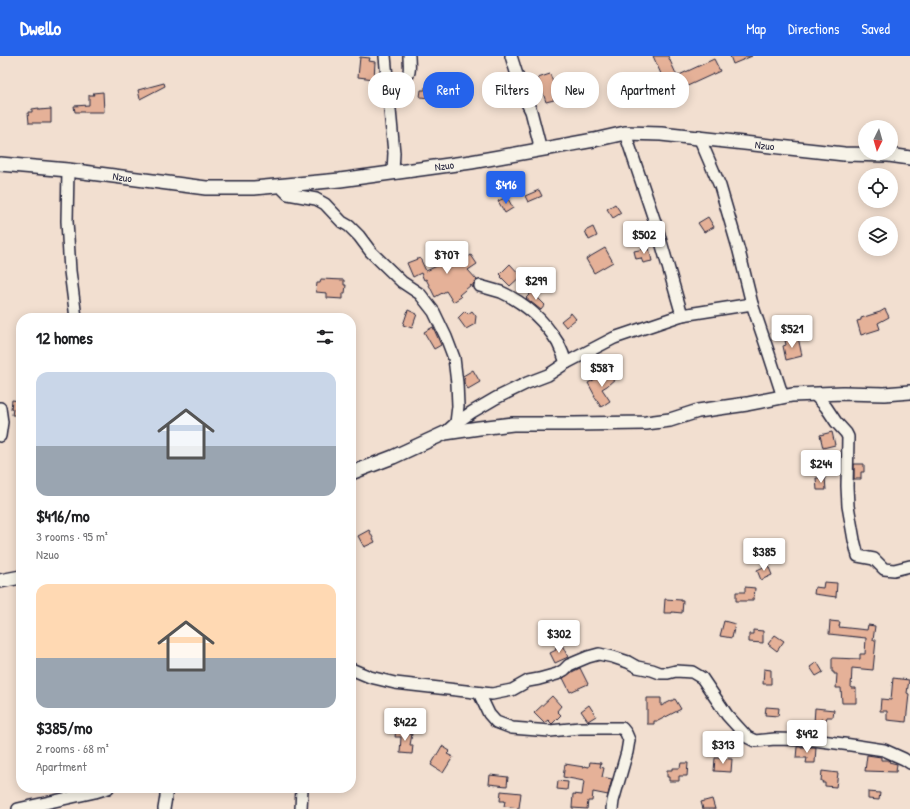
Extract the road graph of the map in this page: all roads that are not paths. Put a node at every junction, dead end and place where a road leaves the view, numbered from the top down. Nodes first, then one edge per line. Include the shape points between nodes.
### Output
1 (385, 56) edge
2 (409, 56) edge
3 (511, 56) edge
4 (386, 72) edge
5 (408, 72) edge
6 (390, 108) edge
7 (625, 133) junction
8 (699, 137) junction
9 (538, 150) junction
10 (910, 158) edge
11 (0, 164) edge
12 (68, 170) junction
13 (393, 172) junction
14 (279, 185) junction
15 (480, 286) dead end
16 (752, 304) junction
17 (75, 313) edge
18 (682, 315) junction
19 (566, 363) junction
20 (910, 392) edge
21 (814, 394) junction
22 (783, 397) junction
23 (0, 408) edge
24 (456, 423) junction
25 (445, 433) junction
26 (0, 436) edge
27 (356, 471) edge
28 (910, 566) edge
29 (16, 578) edge
30 (0, 581) edge
31 (356, 670) edge
32 (479, 693) junction
33 (910, 763) edge
34 (90, 793) edge
35 (166, 793) edge
36 (302, 793) edge
37 (18, 809) edge
38 (164, 809) edge
39 (301, 809) edge
40 (612, 809) edge

1 - 4 street
2 - 5 street
3 - 9 street via 531,111 539,142
6 - 13 street
7 - 8 street, Nzuo
7 - 9 street, Nzuo
7 - 18 street via 657,228
8 - 10 street, Nzuo via 844,154
8 - 16 street via 720,186 740,251
9 - 13 street, Nzuo
11 - 12 street, Nzuo
12 - 14 street, Nzuo via 206,188
12 - 17 street via 67,221
13 - 14 street, Nzuo
14 - 24 street via 288,194 316,199 325,204 402,282 420,294 434,312 454,358 458,406
15 - 19 street via 517,301 534,313 558,344
16 - 18 street
16 - 22 street
18 - 19 street via 614,338
19 - 24 street via 548,375 496,398
20 - 21 street
21 - 22 street
21 - 28 street via 848,437 848,506 857,554 860,557 874,559 884,569 894,570
22 - 25 street via 698,411 670,420 646,423 513,424
23 - 26 street
24 - 25 street
25 - 27 street
29 - 30 street
31 - 32 street via 395,683
32 - 33 street via 492,694 512,690 528,681 560,672 569,665 599,654 660,673 692,672 702,678 736,726 755,742 776,739 814,740 851,745 884,750
32 - 40 street via 496,722 512,728 550,731 622,728 629,740
34 - 37 street
35 - 38 street
36 - 39 street

